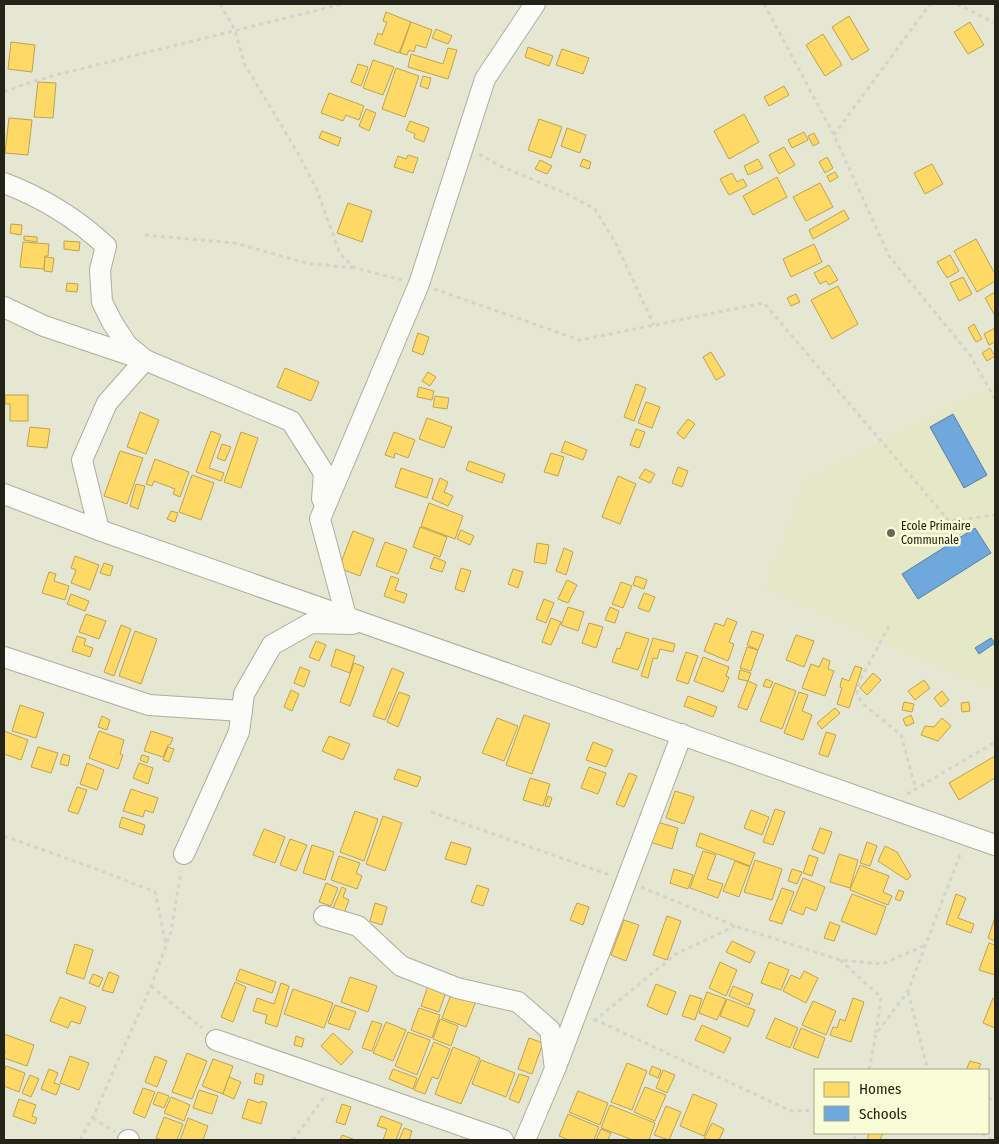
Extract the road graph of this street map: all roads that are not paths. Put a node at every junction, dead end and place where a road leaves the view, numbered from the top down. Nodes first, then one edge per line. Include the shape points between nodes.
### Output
1 (535, 4) edge
2 (4, 183) edge
3 (4, 307) edge
4 (145, 360) junction
5 (4, 494) edge
6 (320, 519) junction
7 (99, 530) junction
8 (346, 616) junction
9 (368, 624) junction
10 (4, 656) edge
11 (242, 711) junction
12 (682, 734) junction
13 (995, 845) edge
14 (184, 854) road end
15 (324, 916) dead end
16 (216, 1040) road end
17 (555, 1069) junction
18 (503, 1140) edge
19 (525, 1140) edge

1 - 6 street via 485,79 419,284
2 - 4 street via 75,221 106,246 100,270 102,302 127,345
3 - 4 street via 44,326
4 - 6 street via 291,421 324,473
4 - 7 street via 107,403 82,460
5 - 7 street
6 - 8 street
7 - 8 street
8 - 9 street
9 - 11 street via 311,623 272,645 244,694
9 - 12 street
10 - 11 street via 149,705
11 - 14 street via 239,732
12 - 13 street
12 - 17 street via 627,881 583,1019
15 - 17 street via 358,926 401,966 458,988 518,1002 550,1030
16 - 18 street
17 - 19 street

